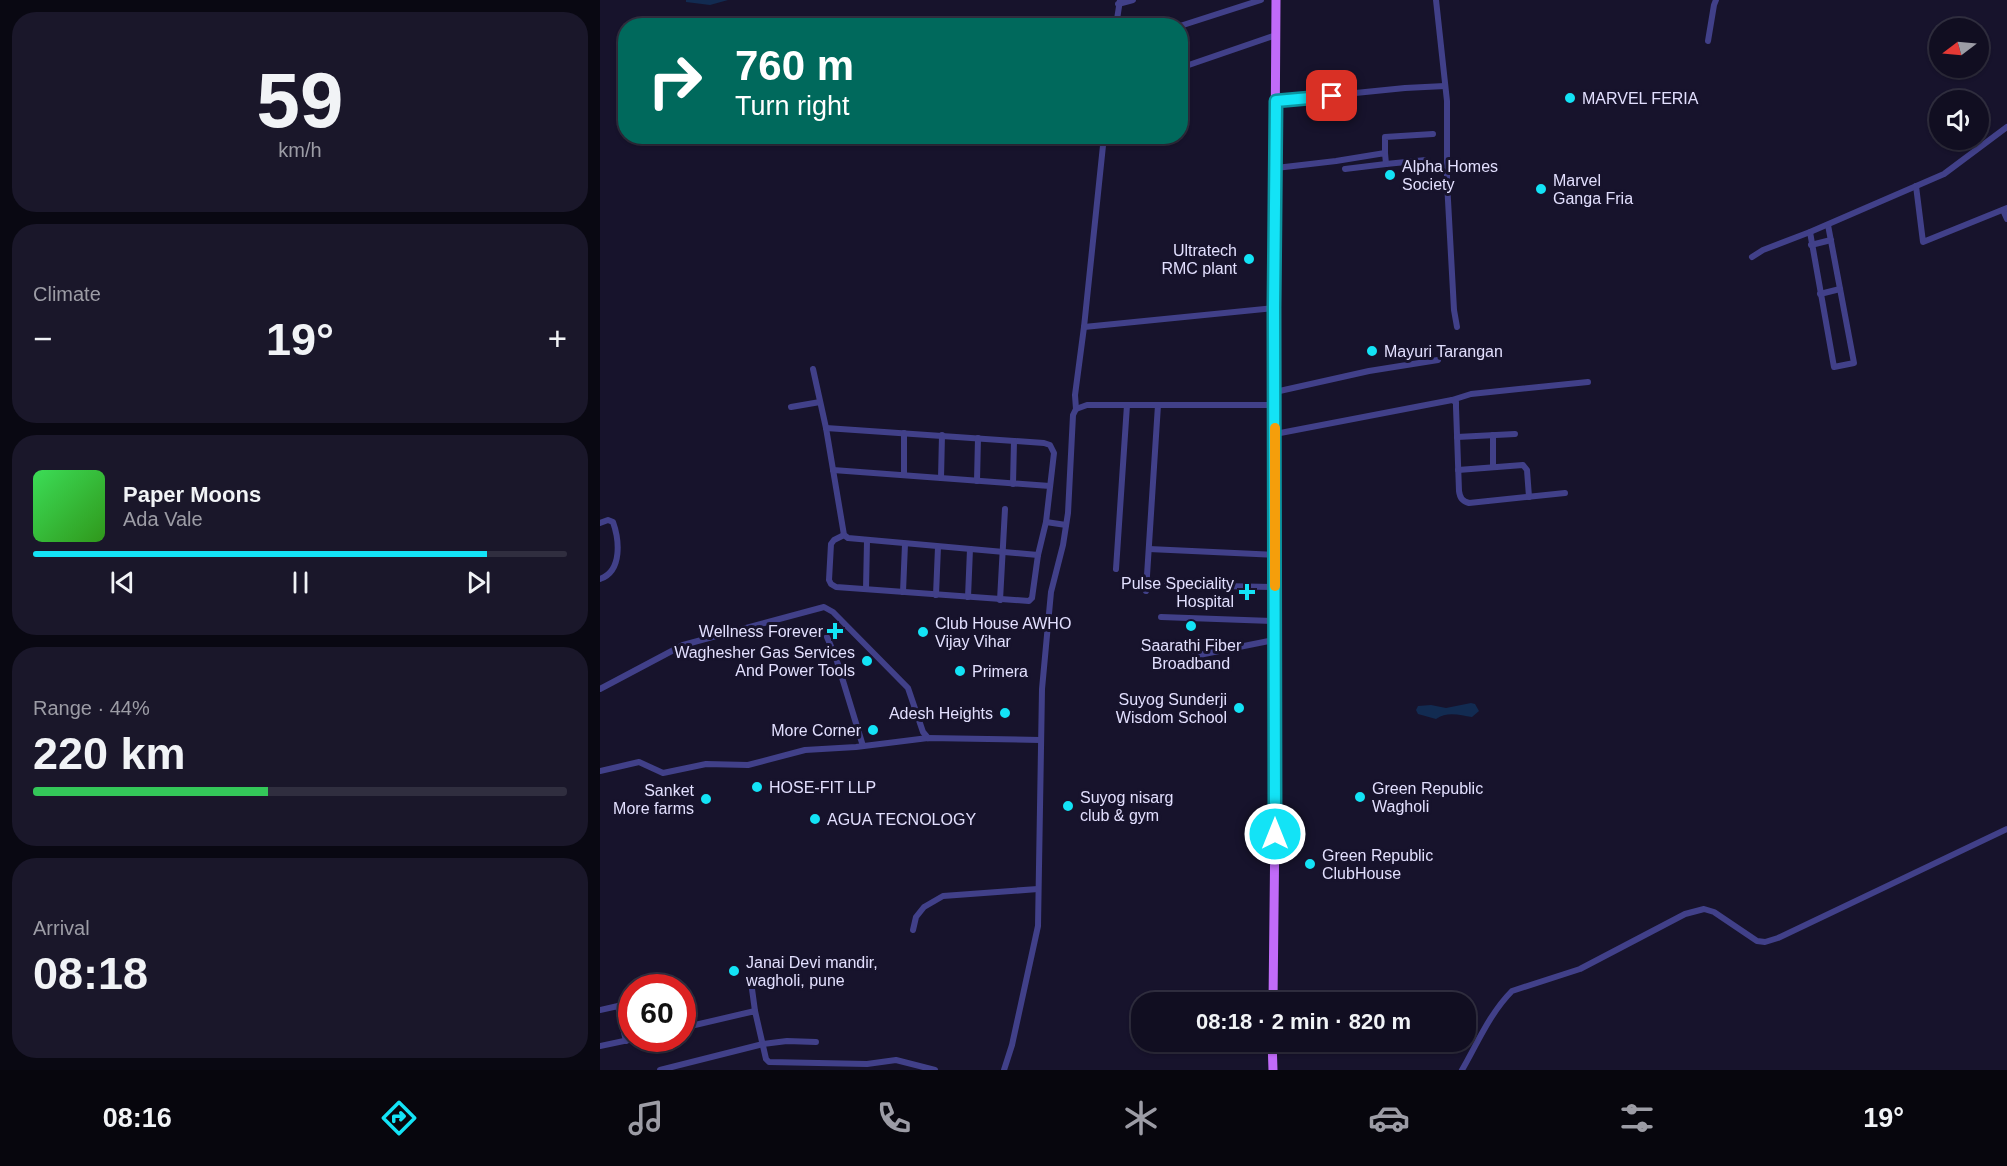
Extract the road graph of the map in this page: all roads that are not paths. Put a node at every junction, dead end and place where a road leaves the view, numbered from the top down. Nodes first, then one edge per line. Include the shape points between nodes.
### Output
1 (1133, 0) edge
2 (1261, 0) edge
3 (1276, 0) edge
4 (1436, 0) edge
5 (1716, 0) edge
6 (1119, 2) edge
7 (1117, 18) edge
8 (1188, 23) edge
9 (1276, 35) junction
10 (1708, 41) dead end
11 (1188, 65) edge
12 (1445, 86) junction
13 (1276, 101) junction
14 (2007, 127) edge
15 (1433, 134) dead end
16 (1103, 144) edge
17 (1385, 153) junction
18 (1426, 160) dead end
19 (1386, 165) junction
20 (1276, 168) junction
21 (1346, 169) dead end
22 (1916, 186) junction
23 (2005, 209) edge
24 (2007, 219) edge
25 (1828, 225) junction
26 (1810, 232) junction
27 (1831, 240) junction
28 (1811, 245) junction
29 (1752, 257) dead end
30 (1840, 289) junction
31 (1820, 294) junction
32 (1274, 308) junction
33 (1084, 327) junction
34 (1457, 327) dead end
35 (1438, 360) dead end
36 (813, 369) dead end
37 (1588, 382) dead end
38 (1275, 392) junction
39 (1452, 400) junction
40 (820, 402) junction
41 (1128, 405) junction
42 (1158, 405) junction
43 (1274, 405) junction
44 (791, 407) dead end
45 (1076, 409) junction
46 (826, 428) junction
47 (904, 433) junction
48 (1275, 434) junction
49 (1515, 434) dead end
50 (942, 435) junction
51 (1493, 435) junction
52 (1457, 437) junction
53 (978, 438) junction
54 (1014, 441) junction
55 (1493, 467) junction
56 (833, 470) junction
57 (1458, 470) junction
58 (904, 475) junction
59 (941, 478) junction
60 (977, 481) junction
61 (1013, 484) junction
62 (1050, 486) junction
63 (1564, 493) dead end
64 (1529, 497) junction
65 (1005, 509) dead end
66 (600, 522) edge
67 (1046, 522) junction
68 (1066, 525) junction
69 (844, 535) junction
70 (867, 541) junction
71 (905, 544) junction
72 (938, 547) junction
73 (970, 549) junction
74 (1149, 549) junction
75 (1002, 552) junction
76 (1038, 555) junction
77 (1275, 555) junction
78 (1116, 569) dead end
79 (600, 579) edge
80 (1167, 585) dead end
81 (1275, 587) junction
82 (866, 589) junction
83 (1146, 591) dead end
84 (903, 592) junction
85 (936, 595) junction
86 (968, 597) junction
87 (1000, 600) junction
88 (1161, 617) dead end
89 (1274, 621) junction
90 (827, 637) dead end
91 (1274, 640) junction
92 (1194, 656) dead end
93 (600, 689) edge
94 (928, 738) junction
95 (1040, 741) junction
96 (863, 746) junction
97 (600, 771) edge
98 (2007, 829) edge
99 (1038, 889) junction
100 (913, 930) dead end
101 (752, 989) dead end
102 (1272, 992) edge
103 (618, 1006) edge
104 (600, 1010) edge
105 (755, 1011) junction
106 (696, 1025) edge
107 (816, 1042) dead end
108 (618, 1043) edge
109 (763, 1044) junction
110 (600, 1046) edge
111 (1272, 1052) edge
112 (660, 1070) edge
113 (935, 1070) edge
114 (1004, 1070) edge
115 (1273, 1070) edge
116 (1462, 1070) edge

1 - 6 street
2 - 8 street
3 - 9 main road
4 - 12 street
5 - 10 street
6 - 7 street
9 - 11 street
9 - 13 main road
12 - 13 street
12 - 34 street
13 - 20 main road
14 - 22 street via 1944,174
15 - 17 street via 1385,137
16 - 33 street
17 - 19 street
17 - 20 street
18 - 19 street
19 - 21 street
20 - 32 main road
22 - 23 street via 1923,242
22 - 25 street
23 - 24 street
25 - 26 street
25 - 27 street
26 - 28 street
26 - 29 street
27 - 28 street
27 - 30 street
28 - 31 street
30 - 31 street
30 - 31 street via 1854,363 1834,367
32 - 33 street
32 - 38 main road
33 - 45 street
35 - 38 street
36 - 40 street
37 - 39 street via 1471,394
38 - 43 main road
39 - 48 street
39 - 52 street via 1456,402
40 - 44 street
40 - 46 street
41 - 42 street
41 - 45 street via 1087,405
41 - 78 street
42 - 43 street
42 - 74 street
43 - 48 main road
45 - 68 street
46 - 47 street
46 - 56 street
47 - 50 street
47 - 58 street
48 - 77 main road
49 - 51 street
50 - 53 street
50 - 59 street
51 - 52 street
51 - 55 street
52 - 57 street
53 - 54 street
53 - 60 street
54 - 61 street
54 - 62 street via 1050,445 1054,453
55 - 57 street
55 - 64 street via 1526,467
56 - 58 street
56 - 69 street
57 - 64 street via 1460,497 1469,503
58 - 59 street
59 - 60 street
60 - 61 street
61 - 62 street
62 - 67 street
63 - 64 street
65 - 75 street
66 - 79 street via 613,522 618,554 613,567
67 - 68 street
67 - 76 street
68 - 95 street via 1051,592
69 - 70 street
69 - 82 street via 831,544 829,580 836,587
70 - 71 street
70 - 82 street
71 - 72 street
71 - 84 street
72 - 73 street
72 - 85 street
73 - 75 street
73 - 86 street
74 - 77 street
74 - 83 street
75 - 76 street
75 - 87 street
76 - 87 street via 1032,598 1024,602
77 - 81 main road
80 - 81 street
81 - 89 main road
82 - 84 street
84 - 85 street
85 - 86 street
86 - 87 street
88 - 89 street
89 - 91 main road
90 - 96 street
91 - 92 street
91 - 102 main road
93 - 94 street via 683,645 824,607 834,612 908,688
94 - 95 street
94 - 96 street
95 - 99 street
96 - 97 street via 805,750 748,765 706,764 670,772 639,762
98 - 116 street via 1765,942 1756,941 1714,912 1704,909 1685,914 1580,969 1512,991
99 - 100 street via 943,897 924,907
99 - 114 street via 1034,949
101 - 105 street
103 - 104 street
105 - 106 street
105 - 109 street
107 - 109 street
108 - 110 street
109 - 112 street
109 - 113 street via 769,1062 867,1064 896,1060
111 - 115 main road

